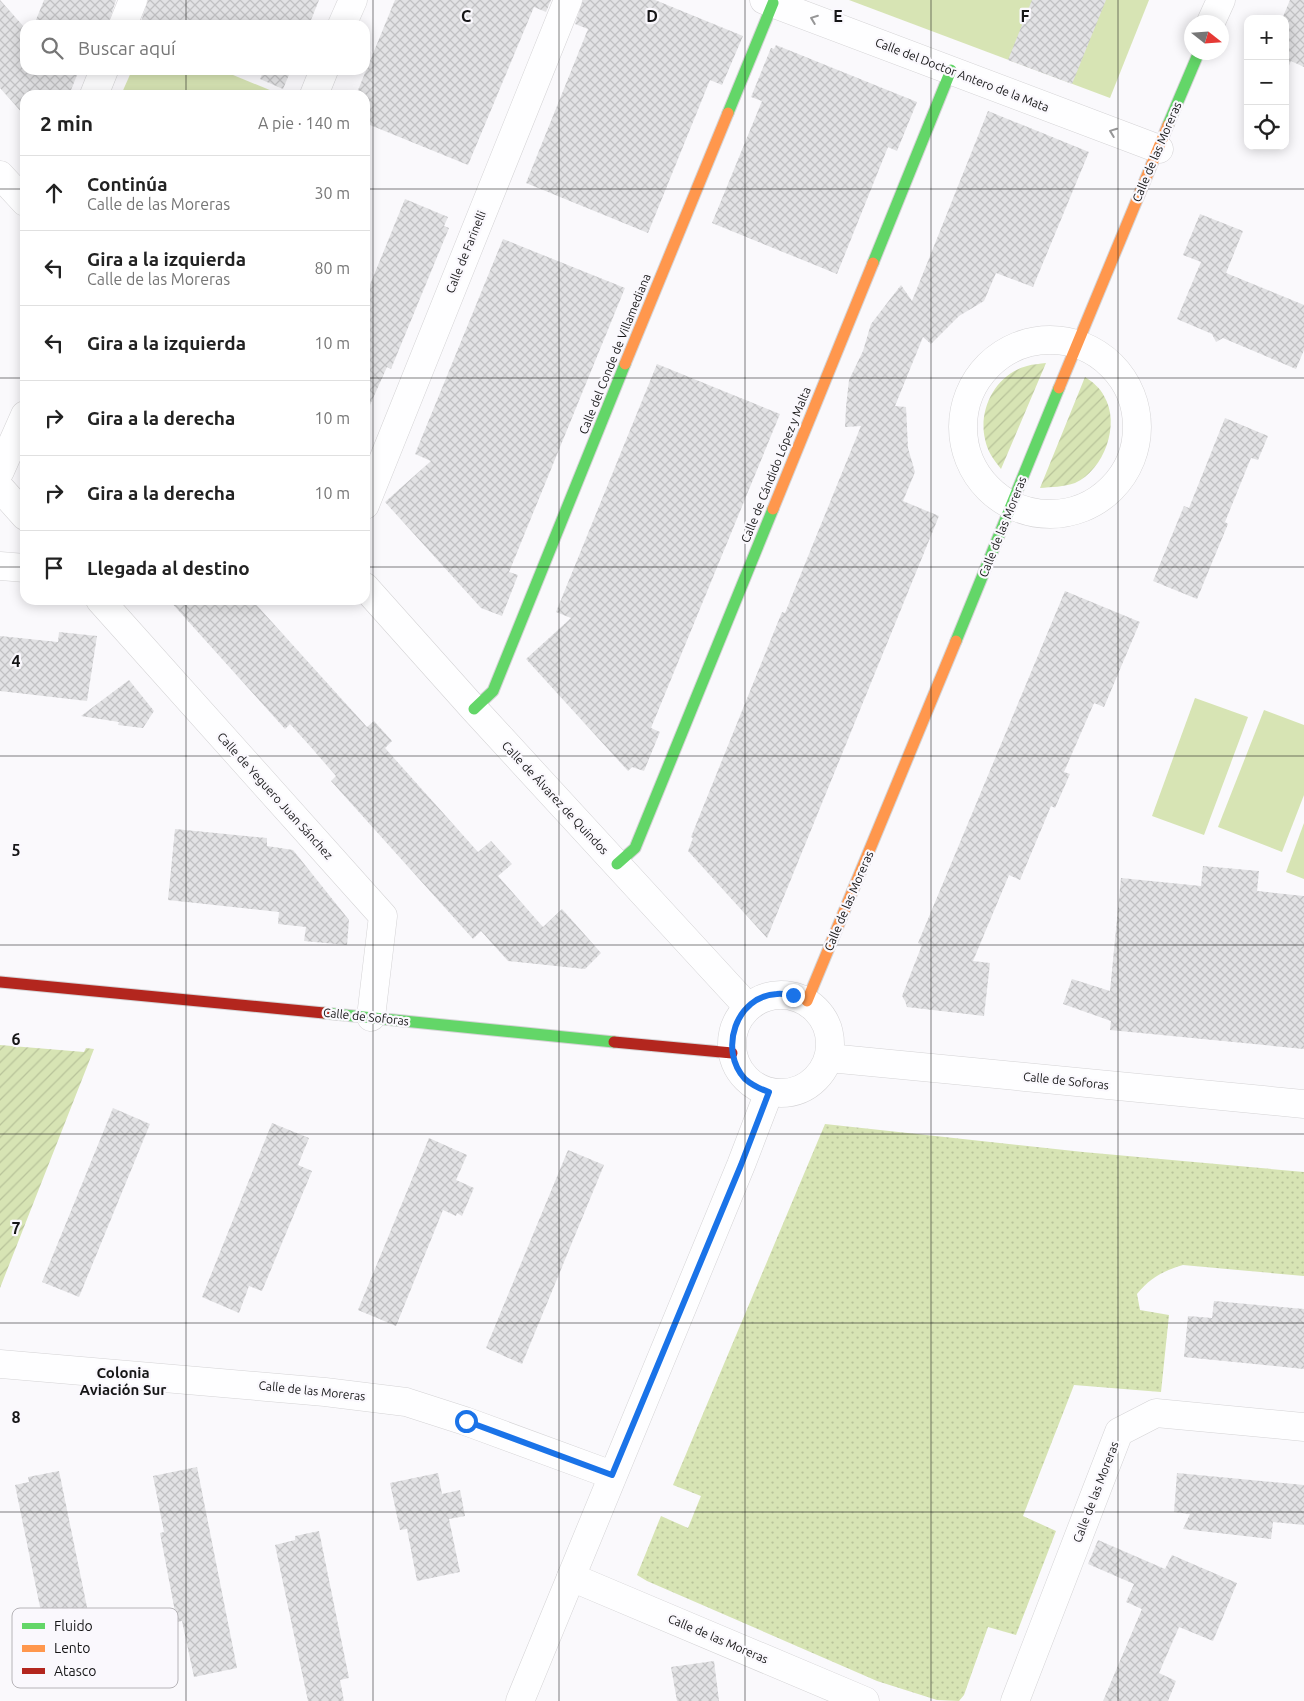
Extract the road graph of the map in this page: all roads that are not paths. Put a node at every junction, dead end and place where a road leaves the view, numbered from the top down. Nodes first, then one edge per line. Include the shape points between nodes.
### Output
1 (134, 0) edge
2 (353, 0) edge
3 (568, 0) edge
4 (1221, 0) edge
5 (769, 2) edge
6 (1214, 15) edge
7 (125, 20) edge
8 (344, 20) edge
9 (1196, 60) edge
10 (951, 70) junction
11 (102, 75) edge
12 (322, 75) edge
13 (96, 90) edge
14 (316, 90) edge
15 (1159, 149) junction
16 (0, 175) edge
17 (20, 197) edge
18 (1077, 343) junction
19 (20, 426) edge
20 (0, 471) edge
21 (0, 488) edge
22 (370, 493) edge
23 (1012, 506) junction
24 (20, 510) edge
25 (0, 566) edge
26 (20, 568) edge
27 (370, 593) edge
28 (104, 605) edge
29 (474, 710) junction
30 (617, 864) junction
31 (0, 982) edge
32 (807, 1001) junction
33 (748, 1006) junction
34 (371, 1017) junction
35 (732, 1053) junction
36 (829, 1058) junction
37 (769, 1092) junction
38 (1304, 1104) edge
39 (0, 1364) edge
40 (1304, 1427) edge
41 (612, 1475) junction
42 (571, 1577) junction
43 (520, 1701) edge
44 (865, 1701) edge
45 (1015, 1701) edge

1 - 7 street
2 - 8 street
3 - 22 street, Calle de Farinelli
4 - 6 street
10 -> 5 street, Calle del Doctor Antero de la Mata
5 - 29 street, Calle del Conde de Villamediana via 493,691
9 - 15 street, Calle de las Moreras
15 -> 10 street, Calle del Doctor Antero de la Mata
10 - 30 street, Calle de Cándido López y Malta via 635,848
11 - 13 street
12 - 14 street
15 - 18 street, Calle de las Moreras
16 - 17 street
18 - 23 street, Calle de las Moreras
18 - 23 street via 1049,339 1020,344 994,358 975,381 964,408 962,438 971,466 988,490
18 - 23 street via 1104,356 1123,377 1135,403 1138,432 1131,460 1116,484 1095,502 1068,513 1040,514
19 - 20 street
21 - 24 street
23 - 32 street, Calle de las Moreras
25 - 26 street
27 - 29 street, Calle de Álvarez de Quindos
28 - 34 street, Calle de Yeguero Juan Sánchez via 383,916
29 - 30 street, Calle de Álvarez de Quindos
30 - 33 street, Calle de Álvarez de Quindos
31 - 34 street, Calle de Soforas
32 - 33 street via 793,995 777,994
32 - 36 street via 820,1012 828,1026
33 - 35 street via 737,1020 732,1036
34 - 35 street, Calle de Soforas
35 - 37 street via 745,1078
36 - 37 street via 822,1072 805,1087 784,1094
36 - 38 street, Calle de Soforas
37 - 41 street
39 - 41 street, Calle de las Moreras via 406,1402
40 - 45 street, Calle de las Moreras via 1156,1413 1119,1432
41 - 42 street
42 - 43 street
42 - 44 street, Calle de las Moreras

